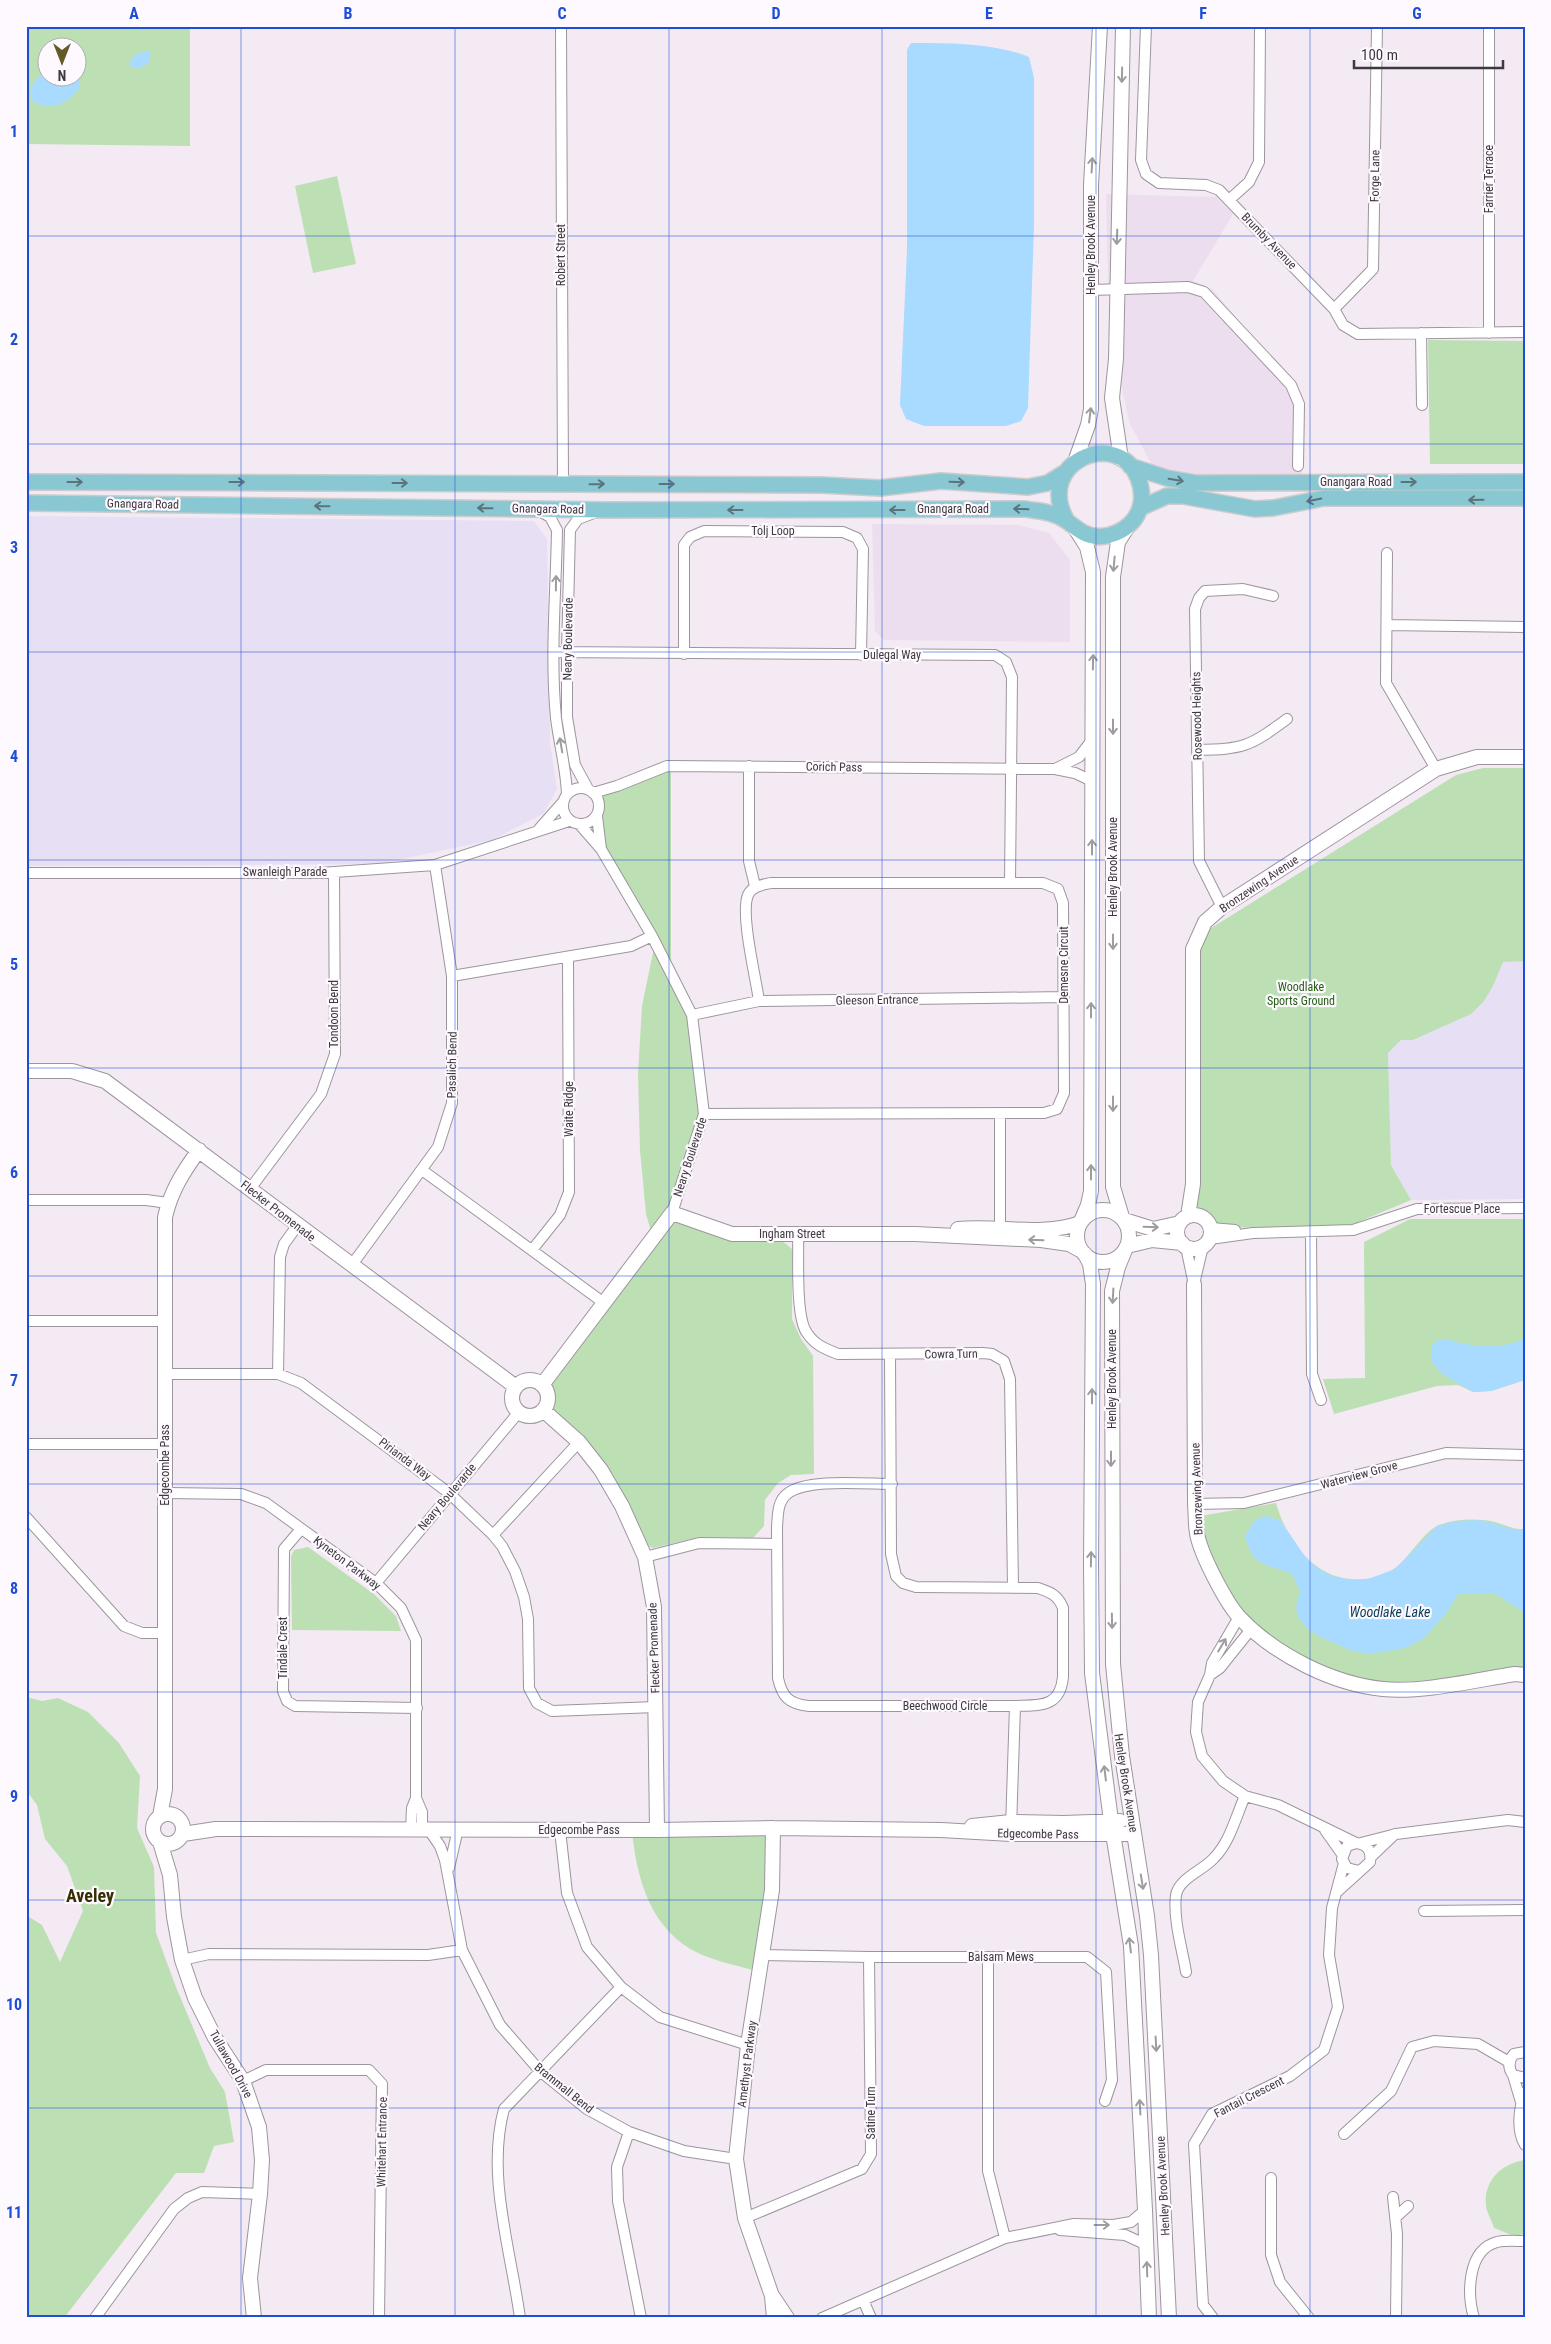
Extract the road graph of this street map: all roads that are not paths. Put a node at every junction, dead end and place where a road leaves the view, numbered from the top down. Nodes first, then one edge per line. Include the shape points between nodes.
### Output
1 (562, 26) edge
2 (1100, 26) edge
3 (1123, 26) edge
4 (1146, 26) edge
5 (1260, 26) edge
6 (1377, 26) edge
7 (1489, 26) edge
8 (1229, 200) junction
9 (1116, 289) junction
10 (1091, 290) junction
11 (1334, 309) junction
12 (1489, 332) junction
13 (1525, 332) edge
14 (1421, 333) junction
15 (1422, 405) dead end
16 (1075, 462) junction
17 (1125, 462) junction
18 (1298, 466) dead end
19 (1064, 474) junction
20 (26, 482) edge
21 (1525, 482) edge
22 (563, 484) junction
23 (1525, 498) edge
24 (26, 503) edge
25 (532, 508) junction
26 (607, 510) junction
27 (1136, 514) junction
28 (1071, 524) junction
29 (1388, 553) dead end
30 (1273, 596) dead end
31 (1388, 625) junction
32 (1525, 627) edge
33 (554, 652) junction
34 (566, 652) junction
35 (684, 654) junction
36 (861, 655) junction
37 (1287, 719) dead end
38 (1092, 740) junction
39 (1197, 750) junction
40 (1525, 757) edge
41 (749, 766) junction
42 (1012, 768) junction
43 (1055, 768) junction
44 (1436, 769) junction
45 (1092, 781) junction
46 (617, 786) junction
47 (590, 791) junction
48 (567, 794) junction
49 (562, 804) junction
50 (599, 804) junction
51 (596, 816) junction
52 (569, 821) junction
53 (580, 825) junction
54 (538, 830) junction
55 (601, 849) junction
56 (435, 864) junction
57 (334, 872) junction
58 (26, 873) edge
59 (1010, 883) junction
60 (755, 886) junction
61 (1222, 907) junction
62 (652, 936) junction
63 (568, 957) junction
64 (452, 976) junction
65 (1064, 997) junction
66 (759, 1001) junction
67 (692, 1015) junction
68 (26, 1071) edge
69 (1000, 1113) junction
70 (704, 1114) junction
71 (198, 1150) junction
72 (422, 1170) junction
73 (250, 1190) junction
74 (26, 1200) edge
75 (168, 1203) junction
76 (1525, 1208) edge
77 (672, 1213) junction
78 (1189, 1218) junction
79 (1123, 1219) junction
80 (1081, 1221) junction
81 (297, 1226) junction
82 (1311, 1232) junction
83 (798, 1234) junction
84 (1000, 1234) junction
85 (1208, 1238) junction
86 (1184, 1245) junction
87 (1126, 1248) junction
88 (532, 1250) junction
89 (1084, 1253) junction
90 (351, 1266) junction
91 (1194, 1284) junction
92 (604, 1303) junction
93 (26, 1321) edge
94 (165, 1322) junction
95 (890, 1355) junction
96 (165, 1374) junction
97 (278, 1374) junction
98 (542, 1385) junction
99 (516, 1387) junction
100 (1321, 1400) dead end
101 (543, 1410) junction
102 (519, 1412) junction
103 (579, 1442) junction
104 (26, 1444) edge
105 (166, 1444) junction
106 (1525, 1455) edge
107 (892, 1484) junction
108 (166, 1493) junction
109 (449, 1493) junction
110 (1195, 1504) junction
111 (26, 1518) edge
112 (301, 1529) junction
113 (493, 1535) junction
114 (777, 1544) junction
115 (645, 1557) junction
116 (376, 1583) junction
117 (1013, 1588) junction
118 (1239, 1617) junction
119 (1252, 1628) junction
120 (165, 1633) junction
121 (1210, 1675) junction
122 (1525, 1675) edge
123 (1015, 1706) junction
124 (656, 1707) junction
125 (417, 1708) junction
126 (1245, 1796) junction
127 (1525, 1822) edge
128 (175, 1826) junction
129 (1133, 1827) junction
130 (773, 1828) junction
131 (1011, 1828) junction
132 (1112, 1828) junction
133 (421, 1829) junction
134 (458, 1829) junction
135 (1324, 1829) junction
136 (560, 1830) junction
137 (657, 1830) junction
138 (1396, 1834) junction
139 (160, 1842) junction
140 (1358, 1843) junction
141 (1371, 1857) junction
142 (1343, 1859) junction
143 (1359, 1871) junction
144 (170, 1875) junction
145 (448, 1876) junction
146 (1338, 1891) junction
147 (1525, 1910) edge
148 (1424, 1911) dead end
149 (462, 1950) junction
150 (762, 1955) junction
151 (869, 1957) junction
152 (988, 1957) junction
153 (182, 1960) junction
154 (1186, 1972) dead end
155 (622, 1987) junction
156 (748, 2044) junction
157 (1516, 2056) edge
158 (540, 2071) junction
159 (1514, 2075) junction
160 (1525, 2078) edge
161 (243, 2081) junction
162 (1523, 2097) edge
163 (1105, 2101) dead end
164 (629, 2132) junction
165 (1344, 2134) dead end
166 (1525, 2145) edge
167 (736, 2159) junction
168 (1272, 2178) dead end
169 (260, 2194) junction
170 (1392, 2197) dead end
171 (1408, 2206) dead end
172 (1145, 2210) junction
173 (1396, 2217) junction
174 (745, 2218) junction
175 (1054, 2229) junction
176 (1005, 2238) junction
177 (1525, 2241) edge
178 (1147, 2244) junction
179 (772, 2296) junction
180 (863, 2300) junction
181 (95, 2318) edge
182 (254, 2318) edge
183 (379, 2318) edge
184 (520, 2318) edge
185 (641, 2318) edge
186 (774, 2318) edge
187 (788, 2318) edge
188 (822, 2318) edge
189 (871, 2318) edge
190 (1149, 2318) edge
191 (1169, 2318) edge
192 (1213, 2318) edge
193 (1309, 2318) edge
194 (1396, 2318) edge
195 (1474, 2318) edge

1 - 22 street, Robert Street
10 -> 2 street, Henley Brook Avenue via 1091,185
3 -> 9 street, Henley Brook Avenue
4 - 8 street, Brumby Avenue via 1141,160 1146,174 1159,183 1206,185 1219,190
5 - 8 street via 1258,162 1249,182
6 - 11 street, Forge Lane via 1373,268
7 - 12 street, Farrier Terrace
8 - 11 street, Brumby Avenue
9 - 10 street
9 - 17 street, Henley Brook Avenue via 1116,359 1112,398
9 - 18 street via 1188,287 1204,292 1292,385 1299,404
16 -> 10 street, Henley Brook Avenue via 1091,409
11 - 14 street, Brumby Avenue via 1344,325 1358,334
12 - 13 street, Brumby Avenue
12 - 14 street, Brumby Avenue
14 - 15 street
16 - 17 main road via 1098,454 1110,454
16 - 19 main road
17 -> 21 main road, Gnangara Road via 1167,478 1196,482
17 - 27 main road via 1141,485
22 -> 19 main road, Gnangara Road via 867,488 941,481 1028,487 1048,483
19 - 28 main road via 1058,498 1061,510
20 -> 22 main road, Gnangara Road
23 -> 27 main road, Gnangara Road via 1324,498 1255,509 1167,496
25 -> 24 main road, Gnangara Road
25 - 26 main road, Gnangara Road
33 -> 25 street, Neary Boulevarde via 557,530 550,517
28 -> 26 main road, Gnangara Road via 1056,515 1026,509
26 - 34 street, Neary Boulevarde via 587,514 578,519 570,530
27 - 28 main road via 1124,530 1105,536 1086,534
27 -> 79 street, Henley Brook Avenue via 1118,542 1113,577 1113,1187
38 -> 28 street, Henley Brook Avenue via 1093,572 1087,547
29 - 31 street
30 - 39 street, Rosewood Heights via 1243,589 1205,591 1199,598 1195,609
31 - 32 street
31 - 44 street via 1386,682
33 - 34 street, Dulegal Way
48 -> 33 street, Neary Boulevarde via 566,768 556,718
34 - 35 street, Dulegal Way
34 - 47 street, Neary Boulevarde via 567,717 575,765
35 - 36 street, Dulegal Way
35 - 36 street, Tolj Loop via 684,545 690,537 704,531 843,532 857,538 863,549
36 - 42 street, Dulegal Way via 994,655 1006,662 1012,677
37 - 39 street via 1253,743 1235,749
38 - 43 street, Corich Pass via 1079,757
38 - 45 street, Henley Brook Avenue
39 - 61 street, Rosewood Heights via 1199,861
40 - 44 street, Bronzewing Avenue via 1477,757
41 - 42 street, Corich Pass
41 - 46 street, Corich Pass via 667,766
41 - 60 street via 749,861
42 - 43 street, Corich Pass
42 - 59 street, Dulegal Way
43 - 45 street, Corich Pass
44 - 61 street, Bronzewing Avenue
80 -> 45 street, Henley Brook Avenue via 1091,1191
46 - 47 street, Corich Pass
46 - 50 street, Corich Pass
47 - 48 street via 576,788
47 - 50 street
48 - 49 street
49 - 52 street via 563,813
49 - 54 street, Swanleigh Parade
50 - 51 street
51 - 53 street via 589,823
51 - 55 street, Neary Boulevarde
52 - 53 street
52 - 54 street, Swanleigh Parade
53 - 55 street, Neary Boulevarde
54 - 56 street, Swanleigh Parade
55 - 62 street, Neary Boulevarde
56 - 57 street, Swanleigh Parade
56 - 64 street, Pasalich Bend
57 - 58 street, Swanleigh Parade
57 - 73 street, Tondoon Bend via 334,1054 321,1094
59 - 60 street, Demesne Circuit via 771,883
59 - 65 street, Demesne Circuit via 1043,883 1058,889 1064,903
60 - 66 street via 748,895 746,916
61 - 78 street, Bronzewing Avenue via 1205,922 1193,949 1193,1184
62 - 63 street via 631,946
62 - 67 street, Neary Boulevarde
63 - 64 street
63 - 88 street, Waite Ridge via 569,1192 560,1215
64 - 72 street, Pasalich Bend via 452,1103 438,1147
65 - 66 street, Gleeson Entrance
65 - 69 street, Demesne Circuit via 1064,1093 1061,1102 1051,1112
66 - 67 street, Gleeson Entrance
67 - 70 street, Neary Boulevarde
68 - 71 street, Flecker Promenade via 72,1071 105,1081
69 - 70 street, Demesne Circuit
69 - 84 street
70 - 77 street, Neary Boulevarde
71 - 73 street, Flecker Promenade
71 - 75 street, Edgecombe Pass
72 - 88 street
72 - 90 street, Pasalich Bend
73 - 81 street, Flecker Promenade
74 - 75 street via 146,1200
75 - 94 street, Edgecombe Pass via 165,1217
76 - 82 street, Fortescue Place via 1417,1209 1353,1230
77 - 83 street, Ingham Street via 732,1234
77 - 92 street, Neary Boulevarde
79 -> 78 street via 1153,1229
78 - 85 street via 1208,1222
78 - 86 street via 1178,1234
79 - 80 street via 1106,1210 1089,1213
79 - 87 street via 1129,1234
80 - 84 street, Ingham Street via 1055,1228
80 - 89 street via 1077,1238
81 - 90 street, Flecker Promenade
81 - 97 street via 284,1244 280,1257
82 - 85 street, Fortescue Place via 1253,1232
82 - 100 street via 1312,1374
83 - 84 street, Ingham Street
83 - 95 street, Cowra Turn via 800,1315 805,1332 818,1346 838,1354
89 -> 84 street, Ingham Street via 1069,1244
85 - 86 street via 1192,1248
85 - 91 street, Bronzewing Avenue
86 - 87 street via 1152,1240
86 - 91 street, Bronzewing Avenue
87 - 89 street via 1114,1259 1106,1261 1098,1261
87 -> 129 street, Henley Brook Avenue via 1112,1291 1111,1605 1117,1721
88 - 92 street
132 -> 89 street, Henley Brook Avenue via 1092,1673 1093,1284 1090,1264
90 - 99 street, Flecker Promenade
91 - 110 street, Bronzewing Avenue
92 - 98 street, Neary Boulevarde
93 - 94 street
94 - 96 street, Edgecombe Pass
95 - 107 street, Beechwood Circle
95 - 117 street, Cowra Turn via 992,1354 1008,1367
96 - 97 street, Pirianda Way
96 - 105 street, Edgecombe Pass
97 - 109 street, Pirianda Way via 301,1382
98 - 99 street via 526,1380
98 - 101 street via 547,1395
99 - 102 street via 512,1403
101 - 102 street via 529,1416
101 - 103 street, Flecker Promenade
102 - 109 street, Neary Boulevarde
103 - 113 street
103 - 115 street, Flecker Promenade via 601,1470 622,1506
104 - 105 street
105 - 108 street, Edgecombe Pass
106 - 110 street, Waterview Grove via 1446,1454 1244,1503
107 - 114 street, Beechwood Circle via 806,1485 786,1494 780,1502
107 - 117 street, Beechwood Circle via 891,1554 896,1576 903,1583 933,1588
108 - 112 street, Kyneton Parkway via 241,1494 266,1503
108 - 120 street, Edgecombe Pass
109 - 113 street, Pirianda Way
109 - 116 street, Neary Boulevarde
110 - 118 street, Bronzewing Avenue via 1198,1537 1213,1574
111 - 120 street via 124,1626 142,1633
112 - 116 street, Kyneton Parkway
112 - 125 street, Tindale Crest via 284,1550 283,1691 287,1701 295,1706
113 - 124 street, Pirianda Way via 515,1571 524,1596 528,1619 529,1688 537,1703 552,1710
114 - 115 street via 699,1543
114 - 123 street, Beechwood Circle via 778,1678 789,1701 810,1706
115 - 124 street, Flecker Promenade via 654,1607
116 - 125 street, Kyneton Parkway via 401,1608 416,1640
117 - 123 street, Beechwood Circle via 1038,1588 1051,1592 1063,1608 1062,1688 1051,1702
118 - 119 street, Bronzewing Avenue
121 -> 118 street via 1212,1663
119 - 121 street via 1220,1668
119 - 122 street, Bronzewing Avenue via 1280,1650 1324,1675 1383,1689 1422,1688
120 - 128 street, Edgecombe Pass via 164,1789
121 - 126 street via 1198,1702 1196,1732 1202,1756 1223,1780
123 - 131 street
124 - 137 street, Flecker Promenade
125 - 133 street, Kyneton Parkway via 416,1798 412,1808
126 - 135 street via 1278,1805
126 - 154 street via 1222,1850 1182,1883 1176,1894
127 - 138 street via 1508,1820
128 - 133 street, Edgecombe Pass
128 - 139 street via 168,1845
128 - 139 street, Tullawood Drive via 153,1829
128 - 144 street, Tullawood Drive
129 - 132 street, Edgecombe Pass
129 -> 191 street, Henley Brook Avenue via 1151,1955
130 - 131 street, Edgecombe Pass
130 - 137 street, Edgecombe Pass
130 - 150 street, Amethyst Parkway via 772,1890
131 - 132 street, Edgecombe Pass
172 -> 132 street, Henley Brook Avenue via 1132,1962
133 - 134 street, Edgecombe Pass
133 - 145 street, Brammall Bend via 440,1846
134 - 136 street, Edgecombe Pass
134 - 145 street, Brammall Bend
135 - 140 street
135 - 142 street
136 - 137 street, Edgecombe Pass
136 - 155 street via 567,1893 587,1947
138 - 140 street
138 - 141 street
139 - 144 street, Tullawood Drive
140 - 141 street via 1370,1851
140 - 142 street via 1347,1846
141 - 143 street via 1368,1866
142 - 143 street via 1347,1868
142 - 146 street, Fantail Crescent
143 - 146 street
144 - 153 street, Tullawood Drive
145 - 149 street, Brammall Bend
146 - 192 street, Fantail Crescent via 1332,1908 1329,1955 1338,2007 1324,2050 1290,2076 1212,2114 1194,2144 1203,2305
147 - 148 street
149 - 153 street via 428,1955 208,1954
149 - 158 street, Brammall Bend via 500,2025
150 - 151 street, Balsam Mews
150 - 156 street, Amethyst Parkway
151 - 152 street, Balsam Mews
151 - 174 street, Satine Turn via 871,2154 862,2169
152 - 163 street, Balsam Mews via 1087,1957 1106,1972 1112,2080
152 - 176 street via 988,2171
153 - 161 street, Tullawood Drive via 195,1998 215,2038
155 - 156 street via 660,2017
155 - 158 street
156 - 167 street, Amethyst Parkway
157 - 159 street via 1510,2072
157 - 165 street via 1478,2044 1434,2041 1412,2047 1391,2091
158 - 164 street, Brammall Bend via 587,2109
158 - 184 street via 504,2108 498,2130 500,2212
159 - 160 street
159 - 162 street
161 - 169 street, Tullawood Drive via 259,2127 262,2160
161 - 183 street, Whitehart Entrance via 266,2070 369,2070 382,2084
162 - 166 street via 1519,2129
164 - 167 street, Brammall Bend via 684,2151
164 - 185 street via 617,2167 618,2202
167 - 174 street, Amethyst Parkway
168 - 193 street via 1272,2255 1280,2282
169 - 181 street via 202,2192 188,2198 174,2209
169 - 182 street, Tullawood Drive via 250,2278
170 - 173 street
171 - 173 street
175 -> 172 street via 1074,2224 1130,2222
172 - 178 street, Henley Brook Avenue
173 - 194 street
174 - 179 street, Amethyst Parkway
175 - 176 street
175 - 178 street via 1125,2235
176 - 180 street
177 - 195 street via 1496,2242 1478,2257 1470,2296
190 -> 178 street, Henley Brook Avenue
179 - 186 street, Amethyst Parkway
179 - 187 street, Amethyst Parkway
180 - 188 street
180 - 189 street

